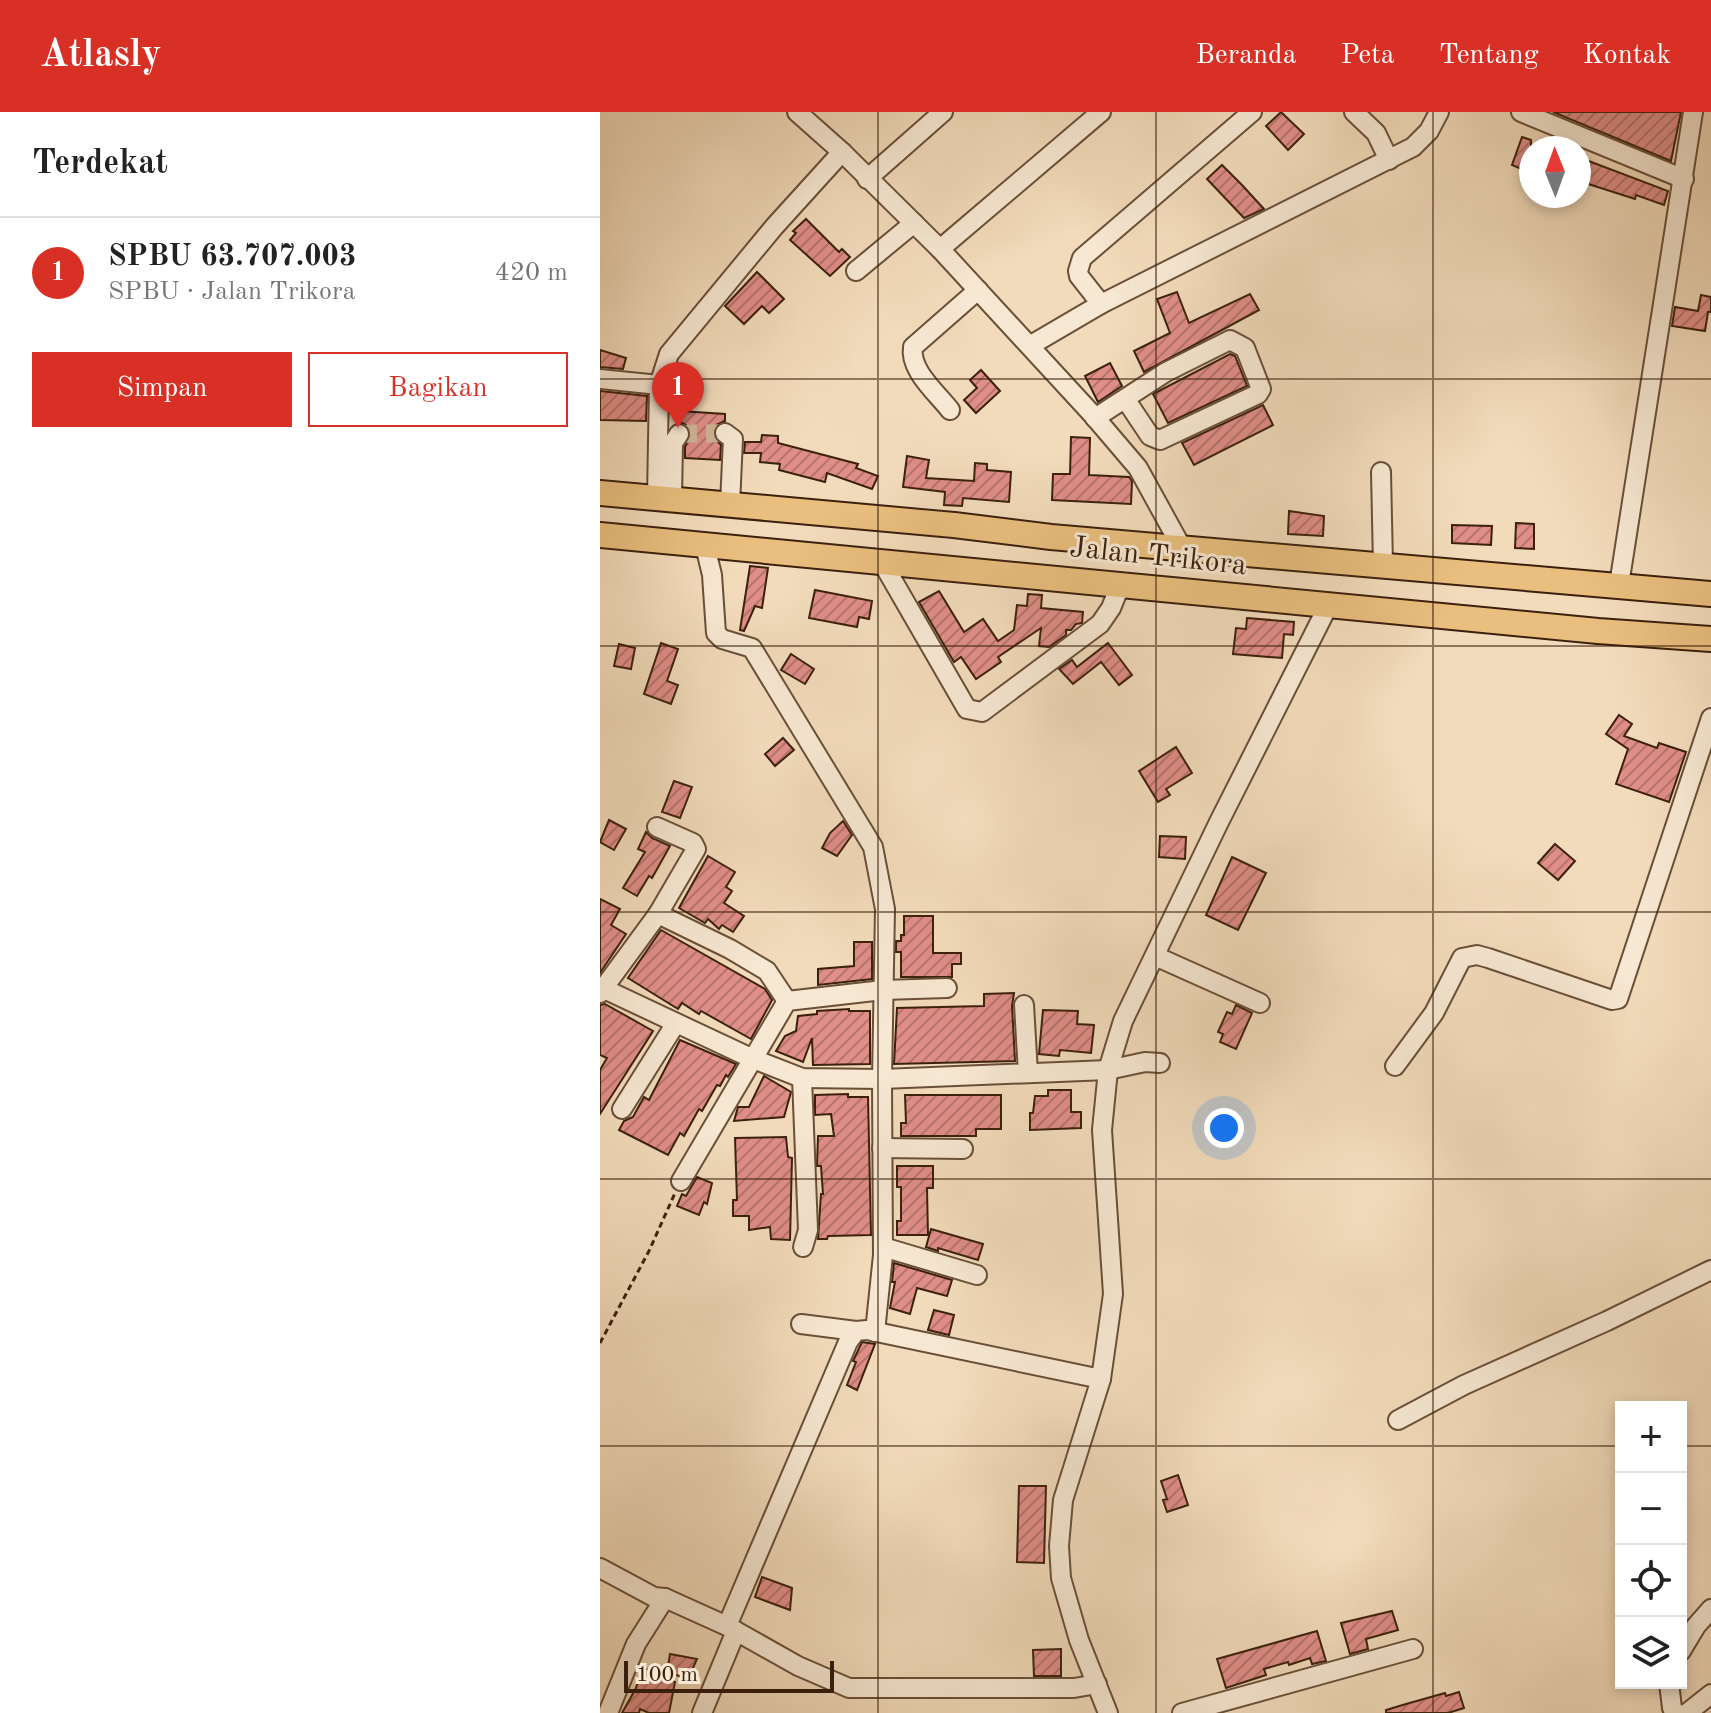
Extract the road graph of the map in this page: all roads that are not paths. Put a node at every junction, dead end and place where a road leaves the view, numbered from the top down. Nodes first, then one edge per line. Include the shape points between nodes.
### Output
1 (797, 112) edge
2 (943, 112) edge
3 (1101, 112) edge
4 (1252, 112) edge
5 (1354, 112) edge
6 (1439, 112) edge
7 (1521, 112) edge
8 (1693, 112) edge
9 (1563, 136) edge
10 (1591, 150) edge
11 (842, 152) junction
12 (1389, 160) junction
13 (867, 179) junction
14 (1684, 179) junction
15 (914, 223) junction
16 (940, 249) junction
17 (856, 271) dead end
18 (978, 290) junction
19 (1101, 304) junction
20 (1031, 345) junction
21 (600, 379) edge
22 (659, 385) junction
23 (1126, 400) junction
24 (950, 410) dead end
25 (1095, 418) junction
26 (725, 433) dead end
27 (679, 434) dead end
28 (1381, 472) dead end
29 (600, 493) edge
30 (665, 498) junction
31 (730, 504) junction
32 (600, 535) edge
33 (705, 546) junction
34 (1182, 548) junction
35 (1272, 556) junction
36 (882, 562) junction
37 (1383, 565) junction
38 (1619, 585) junction
39 (1120, 586) junction
40 (1711, 594) edge
41 (1270, 600) junction
42 (1328, 606) junction
43 (1711, 639) edge
44 (1711, 718) edge
45 (657, 827) dead end
46 (658, 914) junction
47 (1155, 956) junction
48 (947, 988) dead end
49 (601, 990) edge
50 (883, 990) junction
51 (787, 1001) junction
52 (1260, 1003) dead end
53 (1024, 1005) dead end
54 (676, 1023) junction
55 (751, 1058) junction
56 (1160, 1063) dead end
57 (1395, 1066) dead end
58 (1108, 1070) junction
59 (1028, 1073) junction
60 (802, 1078) junction
61 (882, 1079) junction
62 (622, 1109) dead end
63 (882, 1148) junction
64 (963, 1149) dead end
65 (681, 1181) road end
66 (803, 1247) dead end
67 (883, 1247) junction
68 (1711, 1270) edge
69 (977, 1275) dead end
70 (801, 1324) dead end
71 (856, 1331) junction
72 (875, 1332) junction
73 (1101, 1379) junction
74 (1398, 1420) dead end
75 (600, 1568) edge
76 (665, 1598) junction
77 (1711, 1609) edge
78 (732, 1628) junction
79 (1687, 1643) edge
80 (1413, 1649) dead end
81 (1097, 1684) junction
82 (1670, 1689) edge
83 (1711, 1694) edge
84 (608, 1713) edge
85 (702, 1713) edge
86 (1108, 1713) edge
87 (1182, 1713) edge
88 (1676, 1713) edge
89 (1687, 1713) edge

1 - 11 street
2 - 13 street
3 - 16 street
4 - 19 street via 1082,258 1079,276
5 - 12 street via 1376,133
6 - 12 street via 1422,140
7 - 9 street
8 - 14 street
10 - 14 street
11 - 13 street
11 - 22 street via 669,354
12 - 19 street
13 - 15 street
14 - 38 street
15 - 16 street
15 - 17 street
16 - 18 street
18 - 20 street
18 - 24 street via 913,347 915,366
19 - 20 street
20 - 25 street
21 - 22 street
22 - 30 street
23 - 23 street via 1166,372 1230,340 1245,348 1261,389 1160,440 1150,436
23 - 25 street
25 - 34 street via 1138,468
26 - 31 street via 733,439
27 - 30 street
28 - 37 street
29 - 30 main road, Jalan Trikora
30 - 31 main road, Jalan Trikora
31 - 34 main road, Jalan Trikora
32 - 33 main road, Jalan Trikora
33 - 36 main road, Jalan Trikora
33 - 50 street via 716,633 752,648 873,847 885,909
34 - 35 main road, Jalan Trikora
35 - 37 main road, Jalan Trikora
35 - 41 main road
36 - 39 main road, Jalan Trikora
36 - 39 street via 964,704 982,712 1100,624
37 - 38 main road, Jalan Trikora
38 - 40 main road, Jalan Trikora
39 - 41 main road, Jalan Trikora
41 - 42 main road, Jalan Trikora
42 - 43 main road, Jalan Trikora
42 - 47 street
44 - 57 street via 1618,999 1488,958 1462,958 1434,1013
45 - 46 street via 696,849
46 - 49 street
46 - 51 street via 767,971
47 - 52 street
47 - 58 street via 1123,1021
48 - 50 street
49 - 54 street
50 - 51 street
50 - 61 street
51 - 55 street
53 - 59 street
54 - 55 street
54 - 62 street
55 - 60 street
55 - 65 street
56 - 58 street
58 - 59 street
58 - 73 street via 1102,1130 1113,1294
59 - 61 street
60 - 61 street
60 - 66 street via 808,1230
61 - 63 street
63 - 64 street
63 - 67 street
67 - 69 street
67 - 72 street
68 - 74 street
70 - 71 street
71 - 72 street
71 - 78 street
72 - 73 street
73 - 81 street via 1063,1500 1059,1546 1061,1578
75 - 76 street
76 - 78 street
76 - 84 street via 636,1644
77 - 79 street
78 - 81 street via 849,1688
78 - 85 street
80 - 87 street
81 - 86 street
82 - 88 street
83 - 89 street

